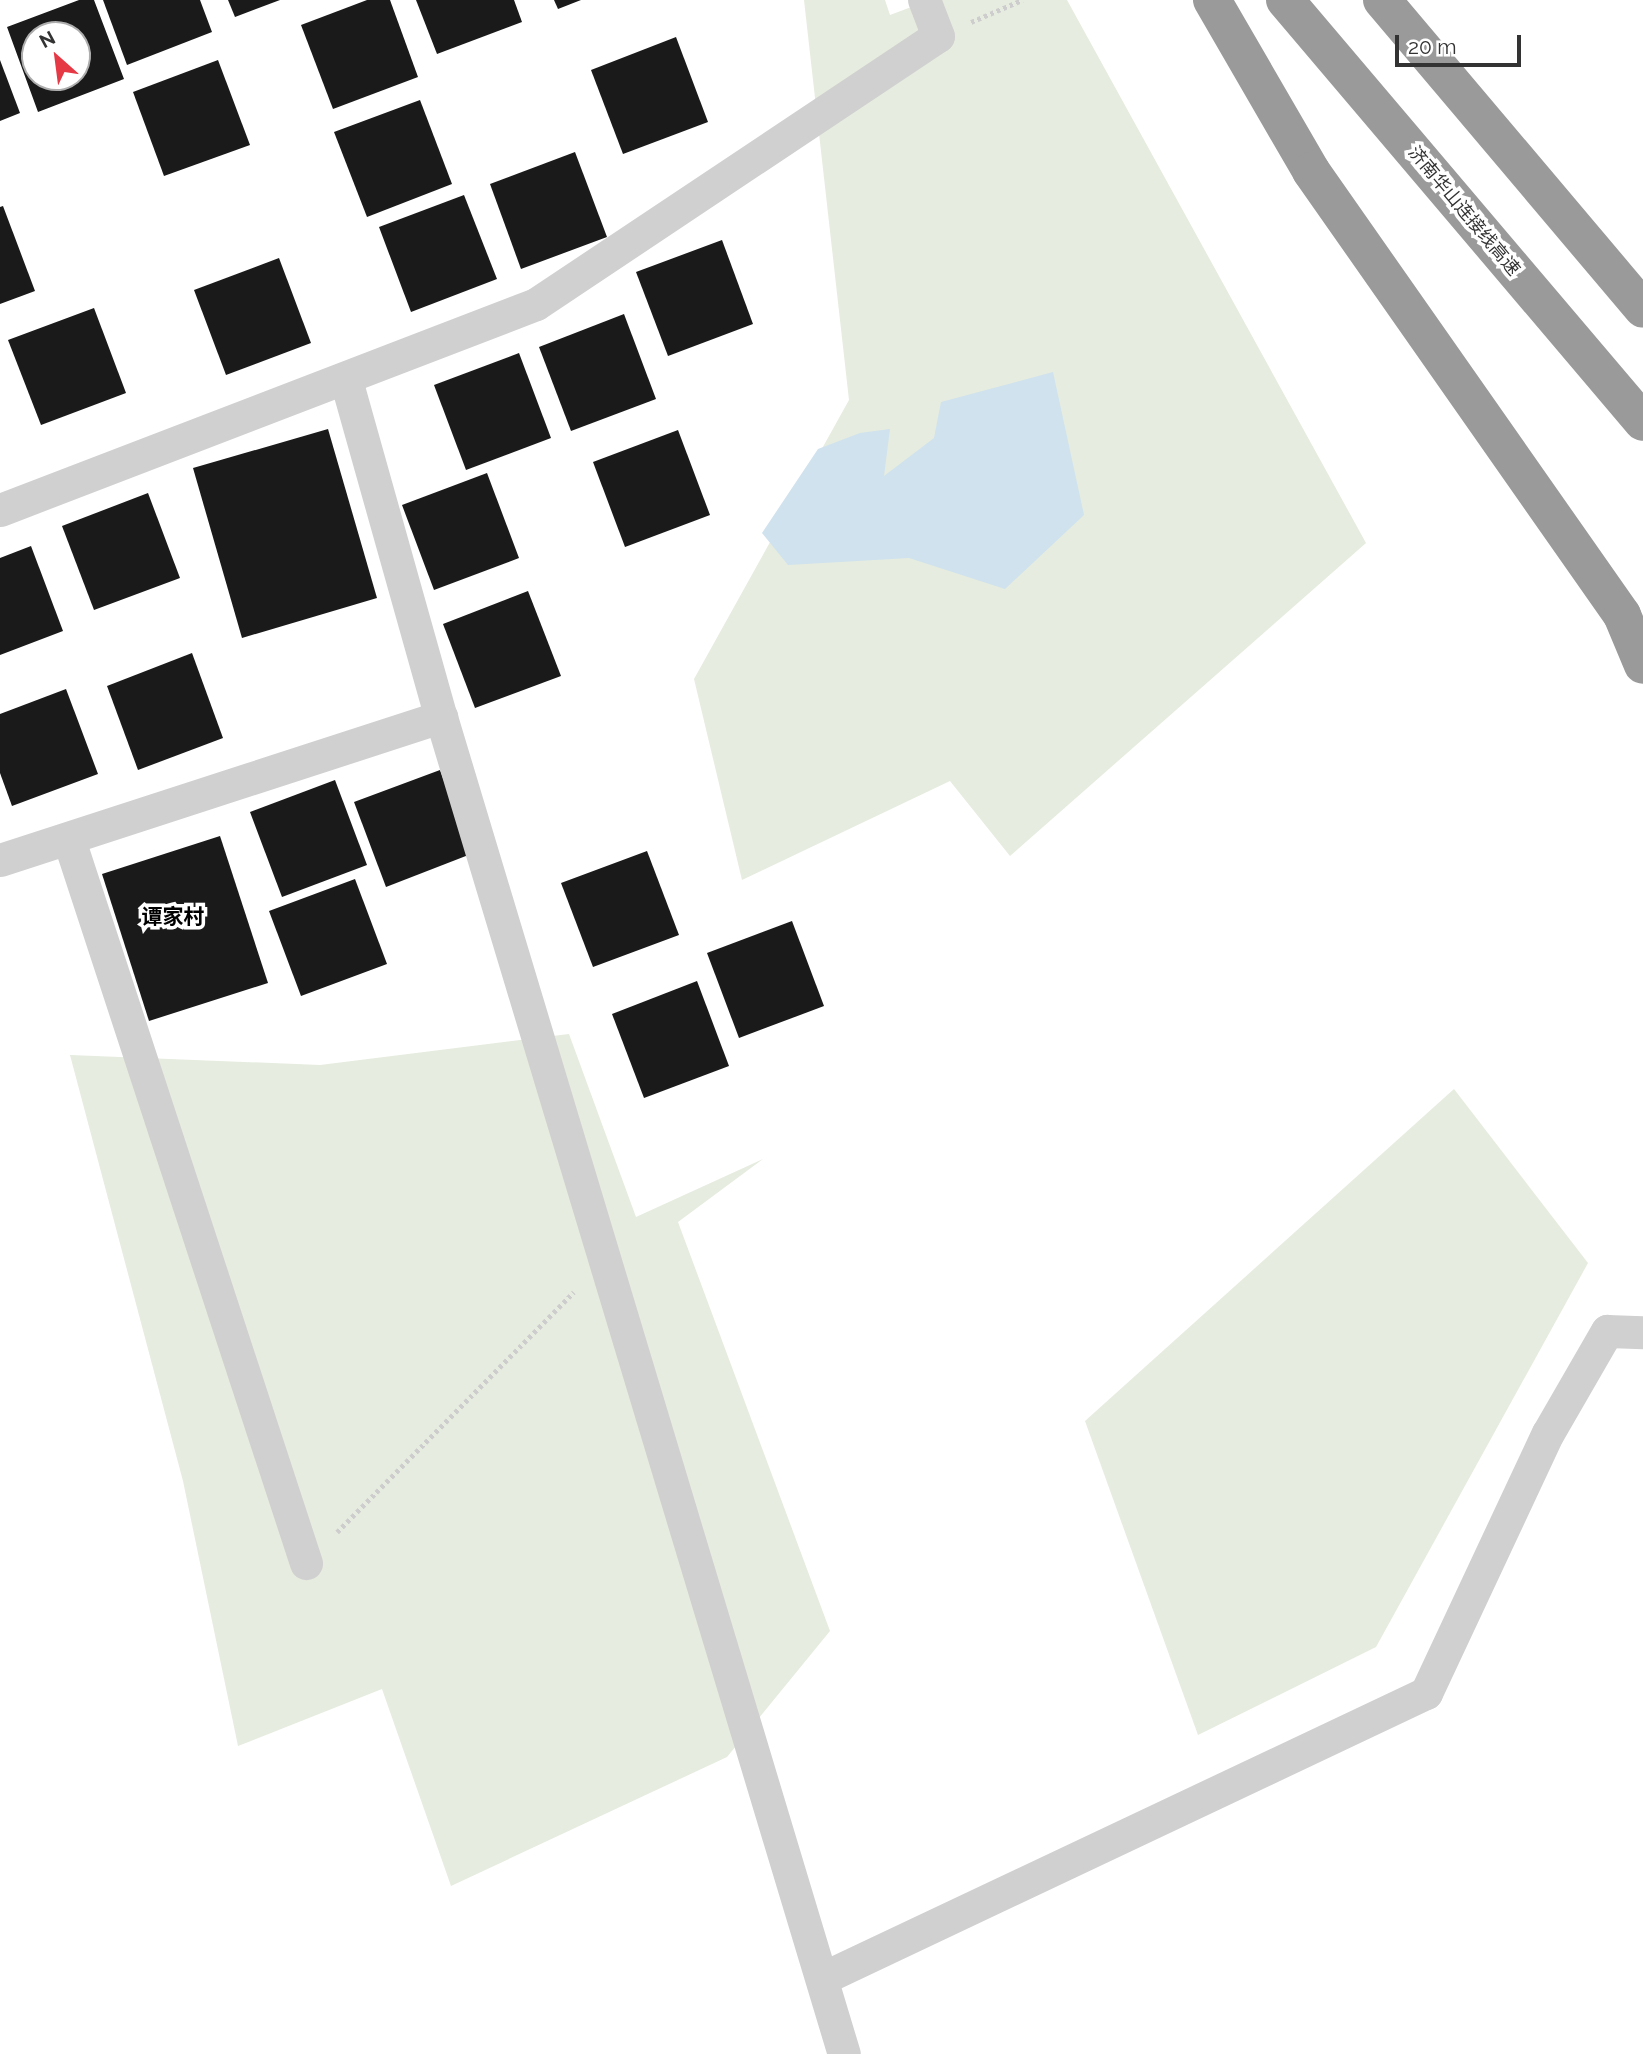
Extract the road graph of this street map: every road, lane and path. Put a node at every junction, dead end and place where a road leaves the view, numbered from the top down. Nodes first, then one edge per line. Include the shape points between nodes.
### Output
1 (925, 0) edge
2 (1022, 0) edge
3 (1212, 0) edge
4 (1285, 0) edge
5 (1382, 0) edge
6 (937, 36) junction
7 (1643, 309) edge
8 (346, 380) junction
9 (1643, 422) edge
10 (0, 510) edge
11 (1643, 665) edge
12 (441, 717) junction
13 (69, 840) junction
14 (0, 860) edge
15 (606, 1259) junction
16 (1643, 1332) edge
17 (306, 1563) joint
18 (823, 1978) junction
19 (844, 2054) edge

1 - 6 street
2 - 6 path
3 - 11 highway via 1311,171 1622,615
4 - 9 highway, 济南华山连接线高速
5 - 7 highway
6 - 8 street via 536,304
8 - 10 street
8 - 12 street
12 - 13 street
12 - 15 street
13 - 14 street
13 - 17 street
15 - 17 path
15 - 18 street
16 - 18 street via 1607,1331 1548,1433 1426,1693
18 - 19 street

